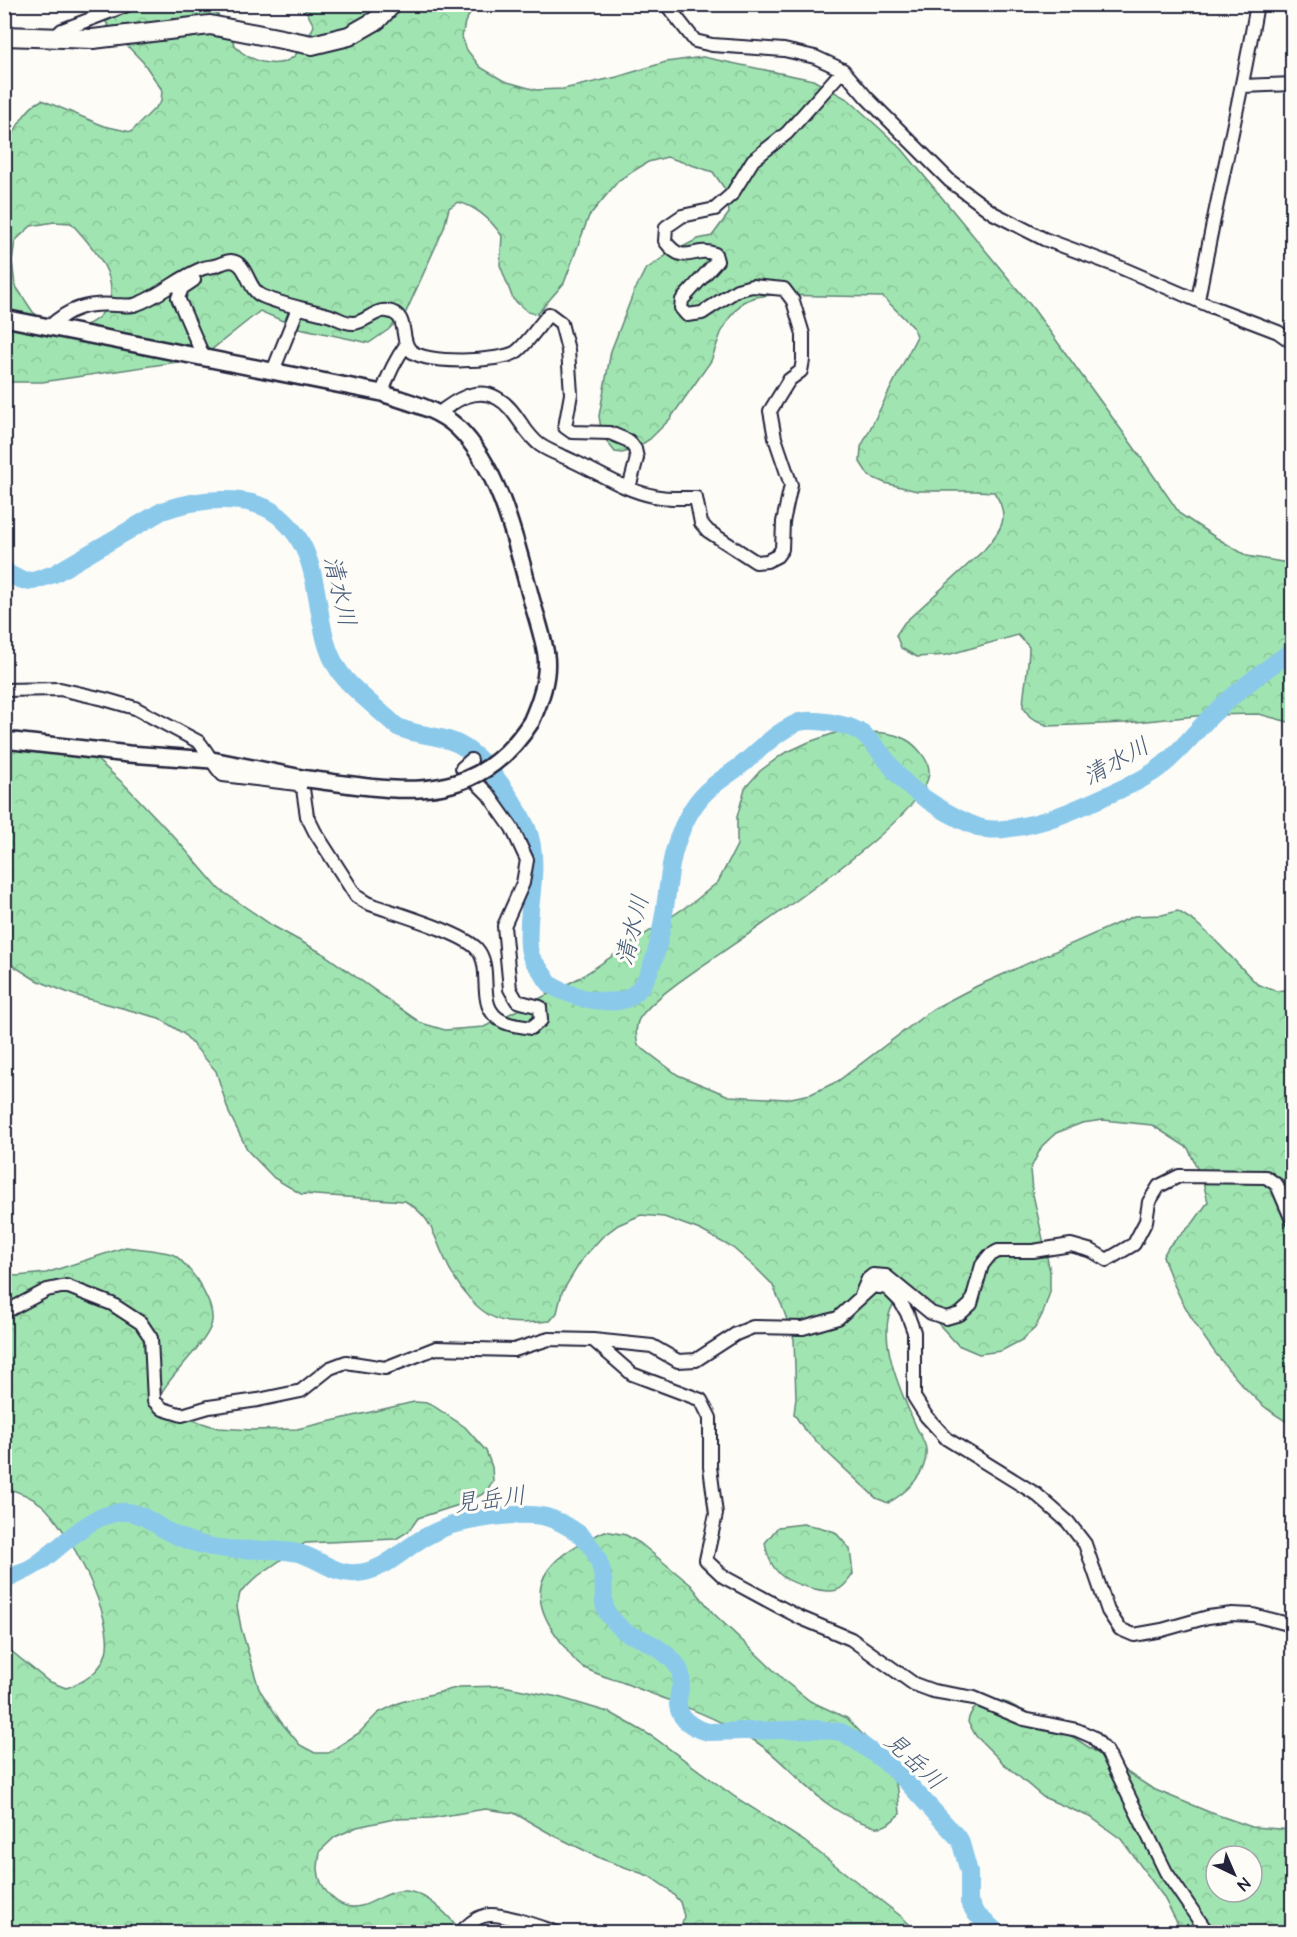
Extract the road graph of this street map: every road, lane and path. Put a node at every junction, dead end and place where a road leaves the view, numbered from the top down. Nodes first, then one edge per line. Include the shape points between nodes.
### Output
1 (130, 4) edge
2 (392, 4) edge
3 (666, 4) edge
4 (1257, 4) edge
5 (4, 36) edge
6 (53, 39) junction
7 (843, 70) junction
8 (1293, 84) edge
9 (1243, 86) junction
10 (215, 266) junction
11 (1198, 300) junction
12 (298, 308) junction
13 (4, 318) edge
14 (49, 327) junction
15 (1293, 342) edge
16 (406, 345) junction
17 (204, 358) junction
18 (273, 371) junction
19 (382, 393) junction
20 (438, 414) junction
21 (629, 488) junction
22 (4, 690) edge
23 (4, 740) edge
24 (212, 760) junction
25 (471, 760) dead end
26 (1293, 1220) edge
27 (860, 1299) junction
28 (4, 1309) edge
29 (593, 1340) junction
30 (1293, 1625) edge
31 (461, 1932) edge
32 (555, 1932) edge
33 (1207, 1932) edge

1 - 6 street via 62,30
2 - 6 main road via 377,20 349,36 312,45 210,25 93,39
3 - 7 street via 695,40 712,45 784,50 815,57
4 - 9 street
5 - 6 main road
7 - 11 street via 950,181 993,213 1044,238
7 - 21 street via 787,133 753,160 732,194 715,209 682,216 666,227 665,241 673,252 716,254 717,261 682,300 681,308 687,315 702,313 737,290 752,286 784,289 793,302 803,334 801,371 789,380 770,411 791,485 782,549 777,556 756,562 708,531 701,523 696,498 654,496
8 - 9 street
9 - 11 street
10 - 12 street via 229,260 237,262 260,296
10 - 14 street via 203,268 135,305 80,306
10 - 17 street via 186,285 178,298
11 - 15 street via 1278,332
12 - 16 street via 350,324 385,310 394,313 404,327
12 - 18 street
13 - 14 street
14 - 17 street
16 - 19 street via 396,358
16 - 21 street via 419,356 444,361 504,357 517,351 549,314 554,317 561,324 568,350 571,394 565,427 572,432 610,433 629,441 637,458
17 - 18 street
18 - 19 street
19 - 20 street
20 - 21 street via 465,396 483,394 497,398 541,446
20 - 24 street, bridge via 455,425 482,456 494,479 519,552 546,657 541,701 521,738 491,765 456,783 419,790 307,778
22 - 24 street via 60,689 135,708 199,742
23 - 24 street
24 - 25 street via 224,775 300,786 315,832 356,896 464,938 478,950 483,961 486,1002 494,1015 505,1023 531,1028 542,1020 540,1007 517,1000 510,988 504,926 523,883 527,860 512,828 488,794 462,768
26 - 27 street via 1277,1185 1266,1177 1179,1176 1159,1186 1134,1244 1107,1260 1071,1245 998,1251 982,1265 971,1304 960,1314 946,1318 931,1313 886,1276 873,1275
27 - 29 street via 838,1318 803,1328 744,1330 696,1360 678,1361 652,1346
27 - 30 street via 873,1286 887,1288 900,1301 914,1332 914,1397 926,1416 947,1439 1036,1494 1068,1522 1084,1544 1108,1611 1120,1629 1134,1635 1232,1614
28 - 29 street via 11,1310 47,1290 66,1286 112,1304 141,1323 152,1338 154,1401 163,1409 182,1415 301,1391 330,1368 346,1362 385,1368 436,1348 514,1350 549,1340
29 - 33 street via 633,1374 701,1400 710,1418 710,1467 716,1514 706,1560 724,1577 801,1618 851,1639 914,1684 974,1698 1024,1719 1093,1737 1107,1752 1166,1872
31 - 32 street via 485,1915

